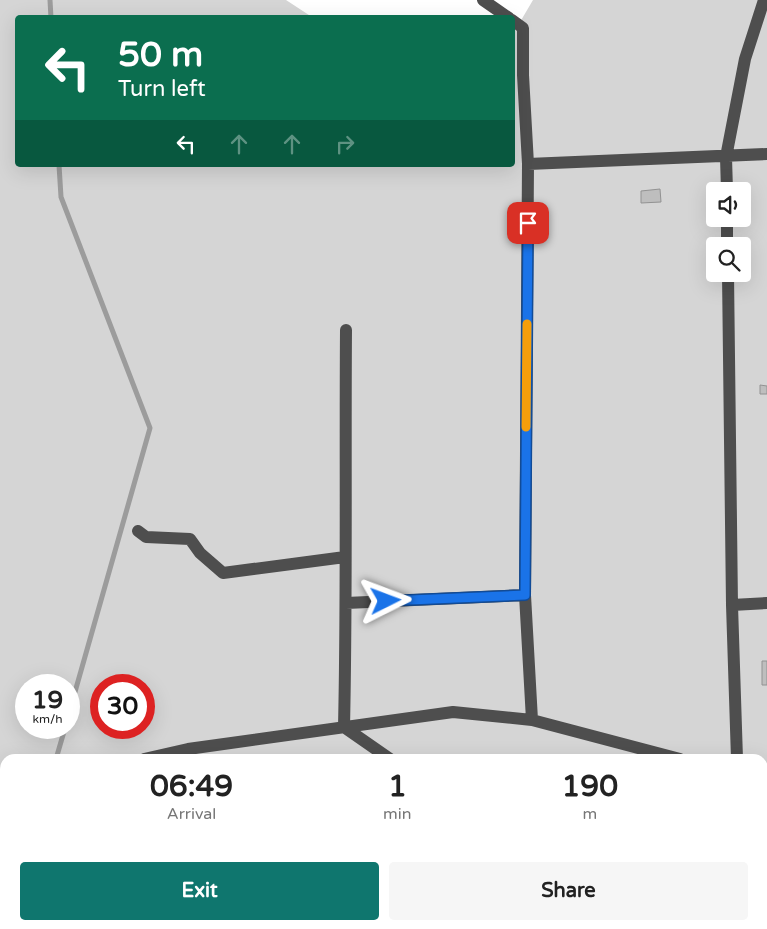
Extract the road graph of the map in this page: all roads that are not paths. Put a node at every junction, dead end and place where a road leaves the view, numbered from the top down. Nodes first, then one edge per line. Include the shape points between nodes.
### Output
1 (483, 0) edge
2 (764, 0) edge
3 (505, 15) edge
4 (515, 22) edge
5 (767, 154) edge
6 (726, 157) junction
7 (528, 164) junction
8 (727, 182) edge
9 (728, 282) edge
10 (346, 330) dead end
11 (138, 531) dead end
12 (345, 557) junction
13 (525, 595) junction
14 (346, 602) junction
15 (767, 603) edge
16 (732, 605) junction
17 (532, 720) junction
18 (344, 727) junction
19 (166, 754) edge
20 (383, 754) edge
21 (661, 754) edge
22 (737, 754) edge

1 - 3 street
2 - 6 street via 744,59
4 - 7 street via 523,28
5 - 6 street
6 - 7 street
6 - 8 street
7 - 13 street
9 - 16 street
10 - 12 street
11 - 12 street via 146,537 190,539 200,553 223,572
12 - 14 street
13 - 14 street
13 - 17 street
14 - 18 street
15 - 16 street
16 - 22 street
17 - 18 street via 453,712
17 - 21 street
18 - 19 street
18 - 20 street

